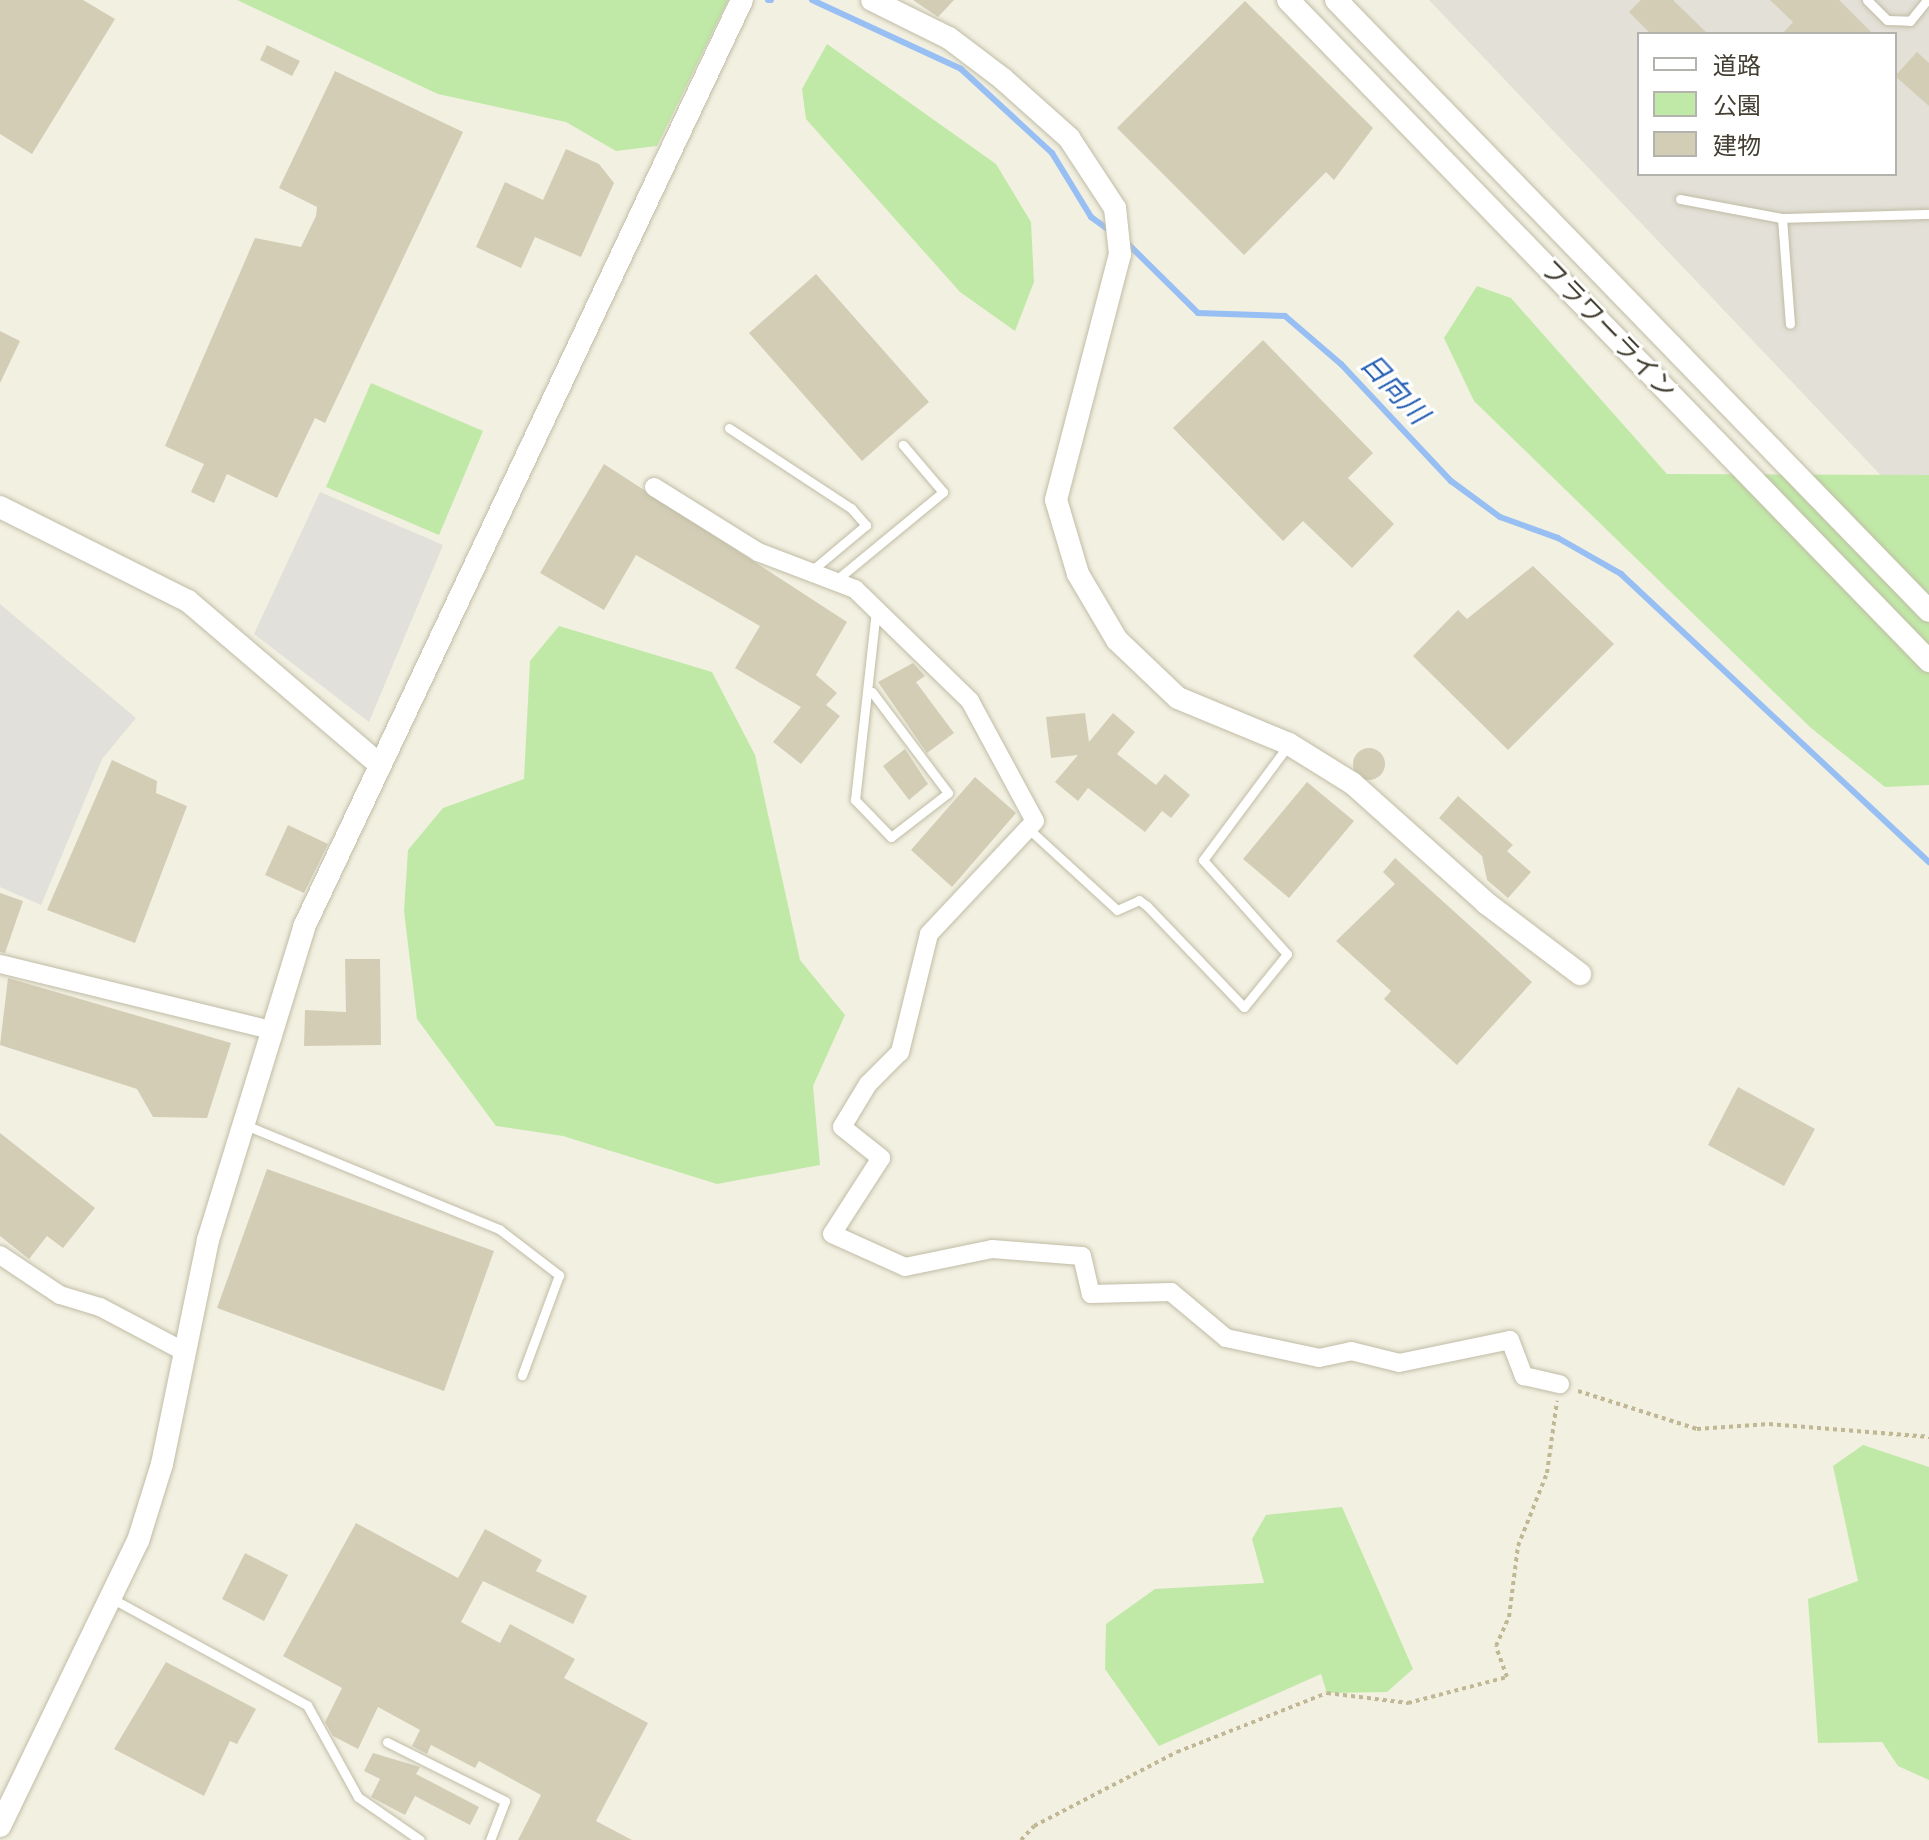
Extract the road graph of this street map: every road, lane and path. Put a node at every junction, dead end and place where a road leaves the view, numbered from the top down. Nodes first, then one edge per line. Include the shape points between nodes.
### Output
1 (872, 0) edge
2 (1288, 0) edge
3 (1336, 0) edge
4 (1867, 0) edge
5 (1927, 0) edge
6 (740, 5) edge
7 (1680, 199) dead end
8 (1929, 214) edge
9 (1782, 218) junction
10 (1790, 324) dead end
11 (729, 428) dead end
12 (903, 445) dead end
13 (654, 487) dead end
14 (0, 507) edge
15 (810, 572) junction
16 (835, 581) junction
17 (876, 608) junction
18 (1929, 611) edge
19 (1929, 661) edge
20 (872, 692) junction
21 (1289, 744) junction
22 (378, 763) junction
23 (1032, 832) junction
24 (0, 964) edge
25 (1580, 974) dead end
26 (267, 1029) junction
27 (240, 1123) junction
28 (0, 1255) edge
29 (183, 1351) junction
30 (522, 1375) dead end
31 (1560, 1384) junction
32 (1929, 1437) edge
33 (113, 1599) junction
34 (387, 1742) dead end
35 (0, 1826) edge
36 (420, 1840) edge
37 (490, 1840) edge
38 (1021, 1840) edge

1 - 21 street via 949,38 1003,79 1069,138 1108,194 1120,254 1063,455 1061,530 1117,640 1178,698 1218,720
2 - 19 street, フラワーライン
3 - 18 street, フラワーライン
4 - 5 lane via 1887,20 1910,21
6 - 22 street
7 - 9 lane
8 - 9 lane
9 - 10 lane
11 - 15 lane via 851,508 866,525
12 - 16 lane via 943,492
13 - 15 street via 758,552
14 - 22 street via 188,601
15 - 16 street
16 - 17 street
17 - 20 lane
17 - 23 street via 970,701 1035,821
20 - 20 lane via 948,793 891,837 855,800
21 - 23 lane via 1203,860 1287,954 1244,1007 1147,906 1139,900 1117,910
21 - 25 street via 1352,783 1486,903
22 - 26 street
23 - 31 street via 929,934 900,1052 868,1084 842,1127 881,1158 832,1234 905,1267 992,1249 1082,1256 1091,1294 1171,1292 1226,1338 1319,1358 1351,1351 1399,1363 1510,1340 1524,1376
24 - 26 street
26 - 27 street
27 - 29 street
27 - 30 lane via 499,1229 559,1275
28 - 29 street via 60,1295 100,1307
29 - 33 street via 162,1464
31 - 32 path via 1697,1429 1769,1424
31 - 38 path via 1547,1473 1518,1546 1509,1617 1496,1646 1507,1677 1408,1703 1327,1693 1177,1752 1034,1826
33 - 35 street
33 - 36 lane via 307,1705 358,1797
34 - 37 lane via 505,1801

